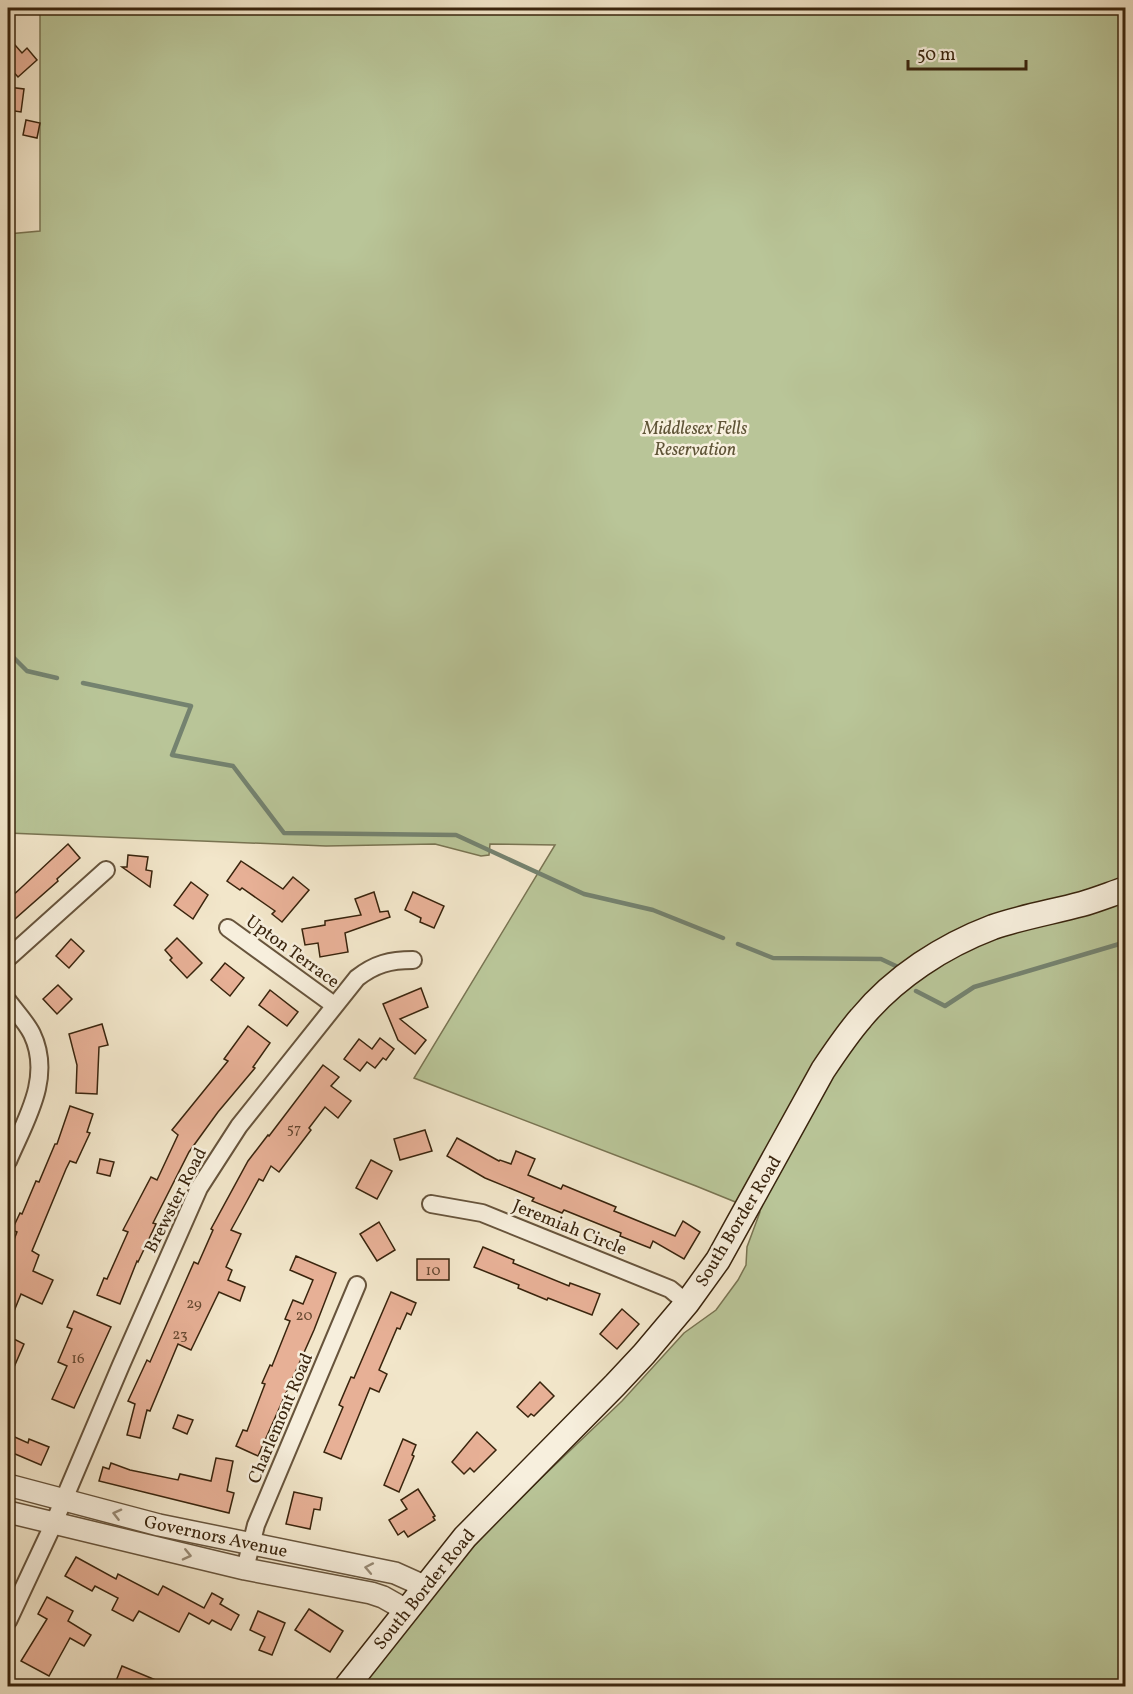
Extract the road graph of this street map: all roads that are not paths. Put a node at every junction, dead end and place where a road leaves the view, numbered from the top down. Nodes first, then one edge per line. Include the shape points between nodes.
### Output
1 (106, 870) dead end
2 (1125, 889) edge
3 (228, 928) dead end
4 (8, 958) edge
5 (413, 960) dead end
6 (8, 1001) edge
7 (334, 1005) junction
8 (8, 1161) edge
9 (431, 1204) dead end
10 (357, 1285) dead end
11 (687, 1303) junction
12 (8, 1485) edge
13 (64, 1500) junction
14 (8, 1512) edge
15 (53, 1525) junction
16 (250, 1544) junction
17 (245, 1569) junction
18 (424, 1586) junction
19 (406, 1610) junction
20 (8, 1621) edge
21 (347, 1686) edge

1 - 4 street
2 - 11 main road, South Border Road via 1014,920 970,937 934,956 881,996 860,1018 824,1070 718,1260
3 - 7 street, Upton Terrace
5 - 7 street, Brewster Road via 395,960 369,968
6 - 8 street via 32,1035 40,1066 35,1098
7 - 13 street, Brewster Road via 239,1126 199,1188
9 - 11 street, Jeremiah Circle via 482,1213 670,1289
10 - 16 street, Charlemont Road
11 - 18 main road, South Border Road via 615,1385 465,1537
12 - 13 street, Governors Avenue
13 - 15 street, Brewster Road
16 -> 13 street, Governors Avenue
14 - 15 street, Governors Avenue
15 -> 17 street, Governors Avenue
15 - 20 street, Brewster Road
16 - 17 street, Charlemont Road
18 -> 16 street, Governors Avenue via 395,1573
17 - 19 street, Governors Avenue via 383,1596
18 - 19 main road, South Border Road
19 - 21 main road, South Border Road

